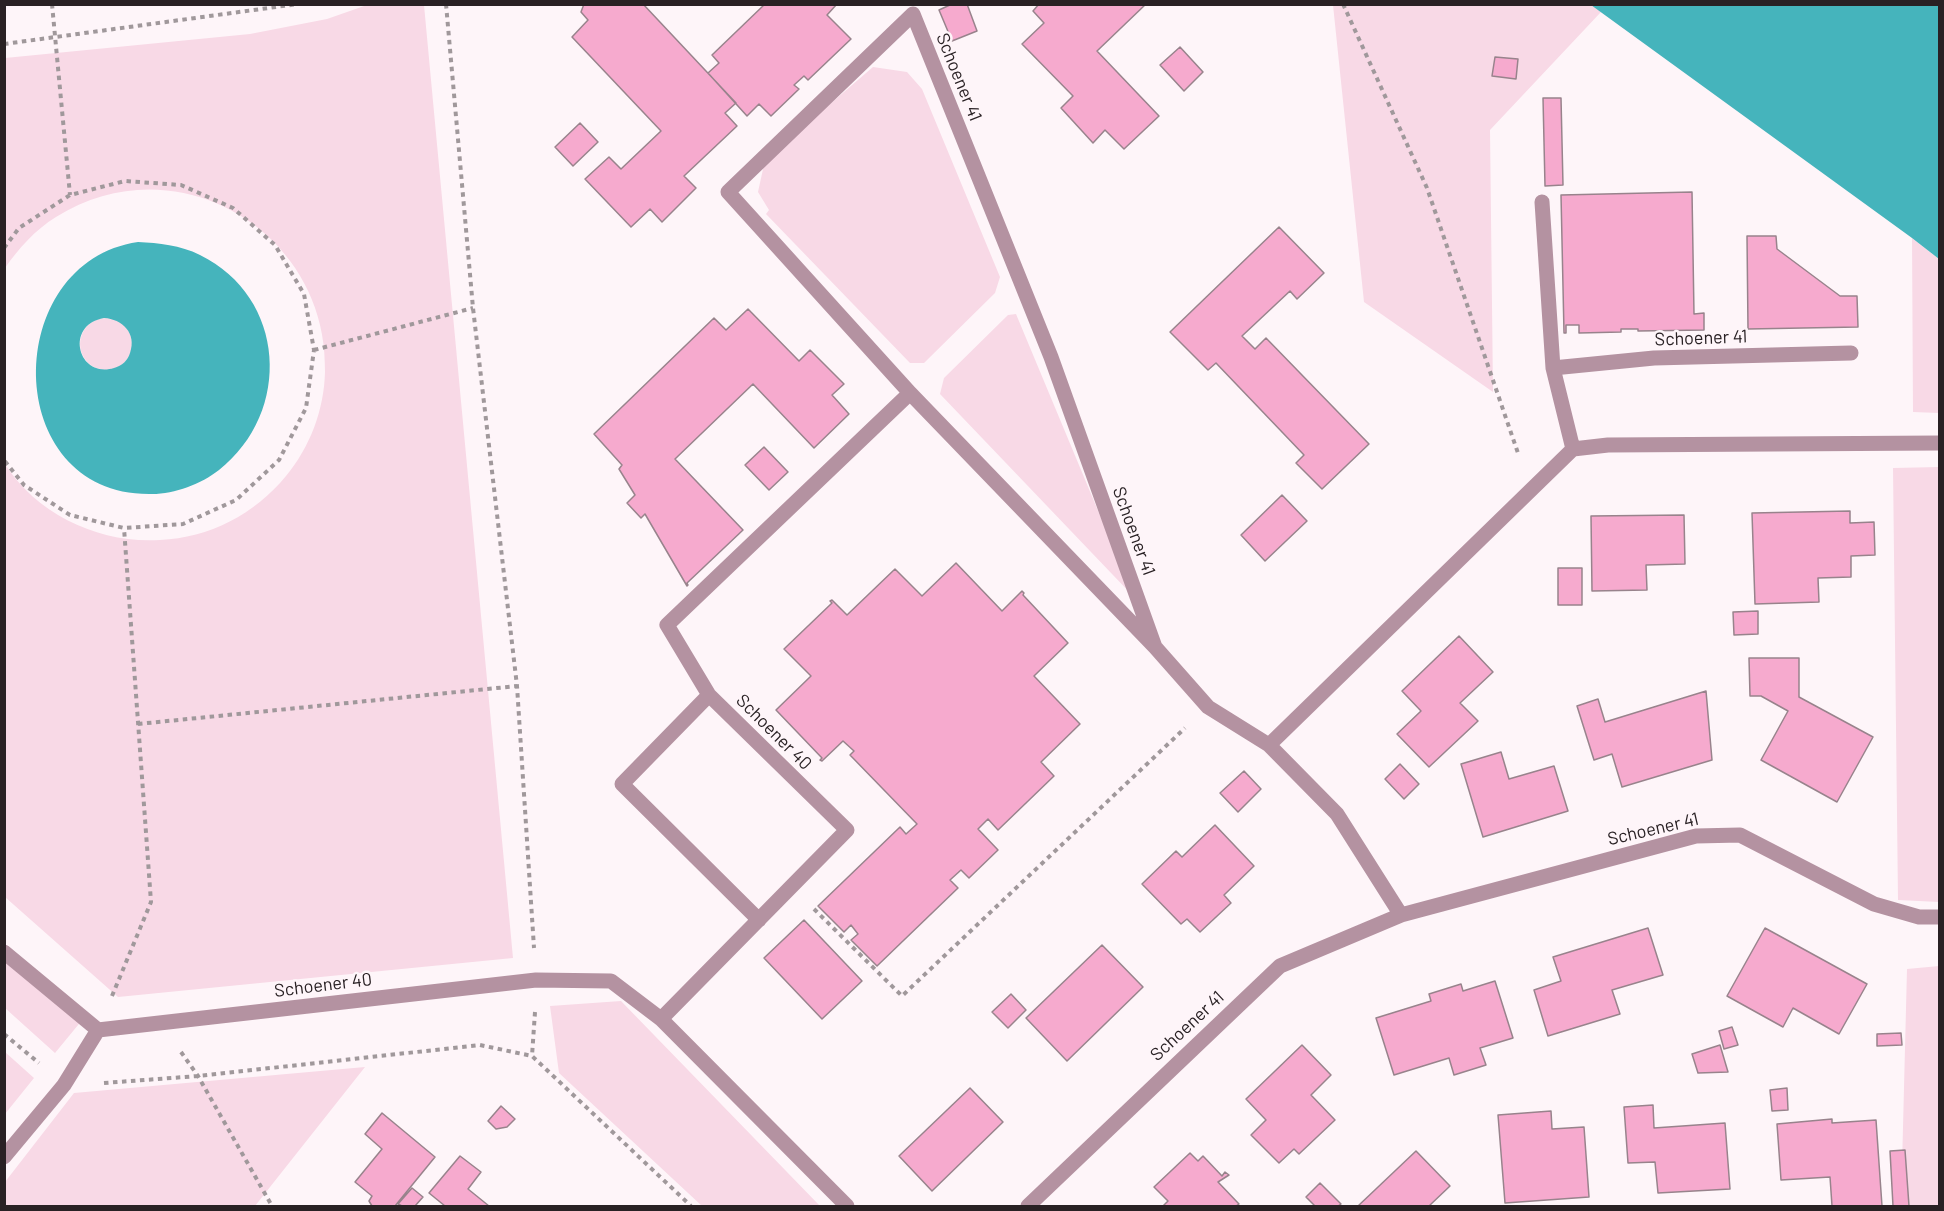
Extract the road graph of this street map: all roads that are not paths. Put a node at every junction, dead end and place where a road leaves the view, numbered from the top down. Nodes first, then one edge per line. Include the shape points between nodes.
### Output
1 (1542, 202) dead end
2 (1851, 353) dead end
3 (1553, 368) junction
4 (910, 393) junction
5 (1940, 443) edge
6 (1573, 449) junction
7 (1155, 647) junction
8 (709, 695) junction
9 (1269, 745) junction
10 (1401, 915) junction
11 (1940, 917) edge
12 (759, 920) junction
13 (4, 952) edge
14 (661, 1019) junction
15 (98, 1030) junction
16 (4, 1157) edge
17 (847, 1206) edge
18 (1028, 1206) edge

1 - 3 street
2 - 3 street, Schoener 41 via 1654,358
3 - 6 street
4 - 7 street, Schoener 41
4 - 7 street, Schoener 41 via 728,192 913,14 1051,357
4 - 8 street via 667,625
5 - 6 street via 1608,445
6 - 9 street
7 - 9 street, Schoener 41 via 1208,707
8 - 12 street, Schoener 40 via 622,784
8 - 12 street, Schoener 40 via 847,830
9 - 10 street, Schoener 41 via 1337,814
10 - 11 street, Schoener 41 via 1696,836 1740,835 1874,904 1919,917
10 - 18 street, Schoener 41 via 1280,966
12 - 14 street, Schoener 40
13 - 15 street
14 - 15 street, Schoener 40 via 611,981 536,980
14 - 17 street, Schoener 40
15 - 16 street via 64,1086

